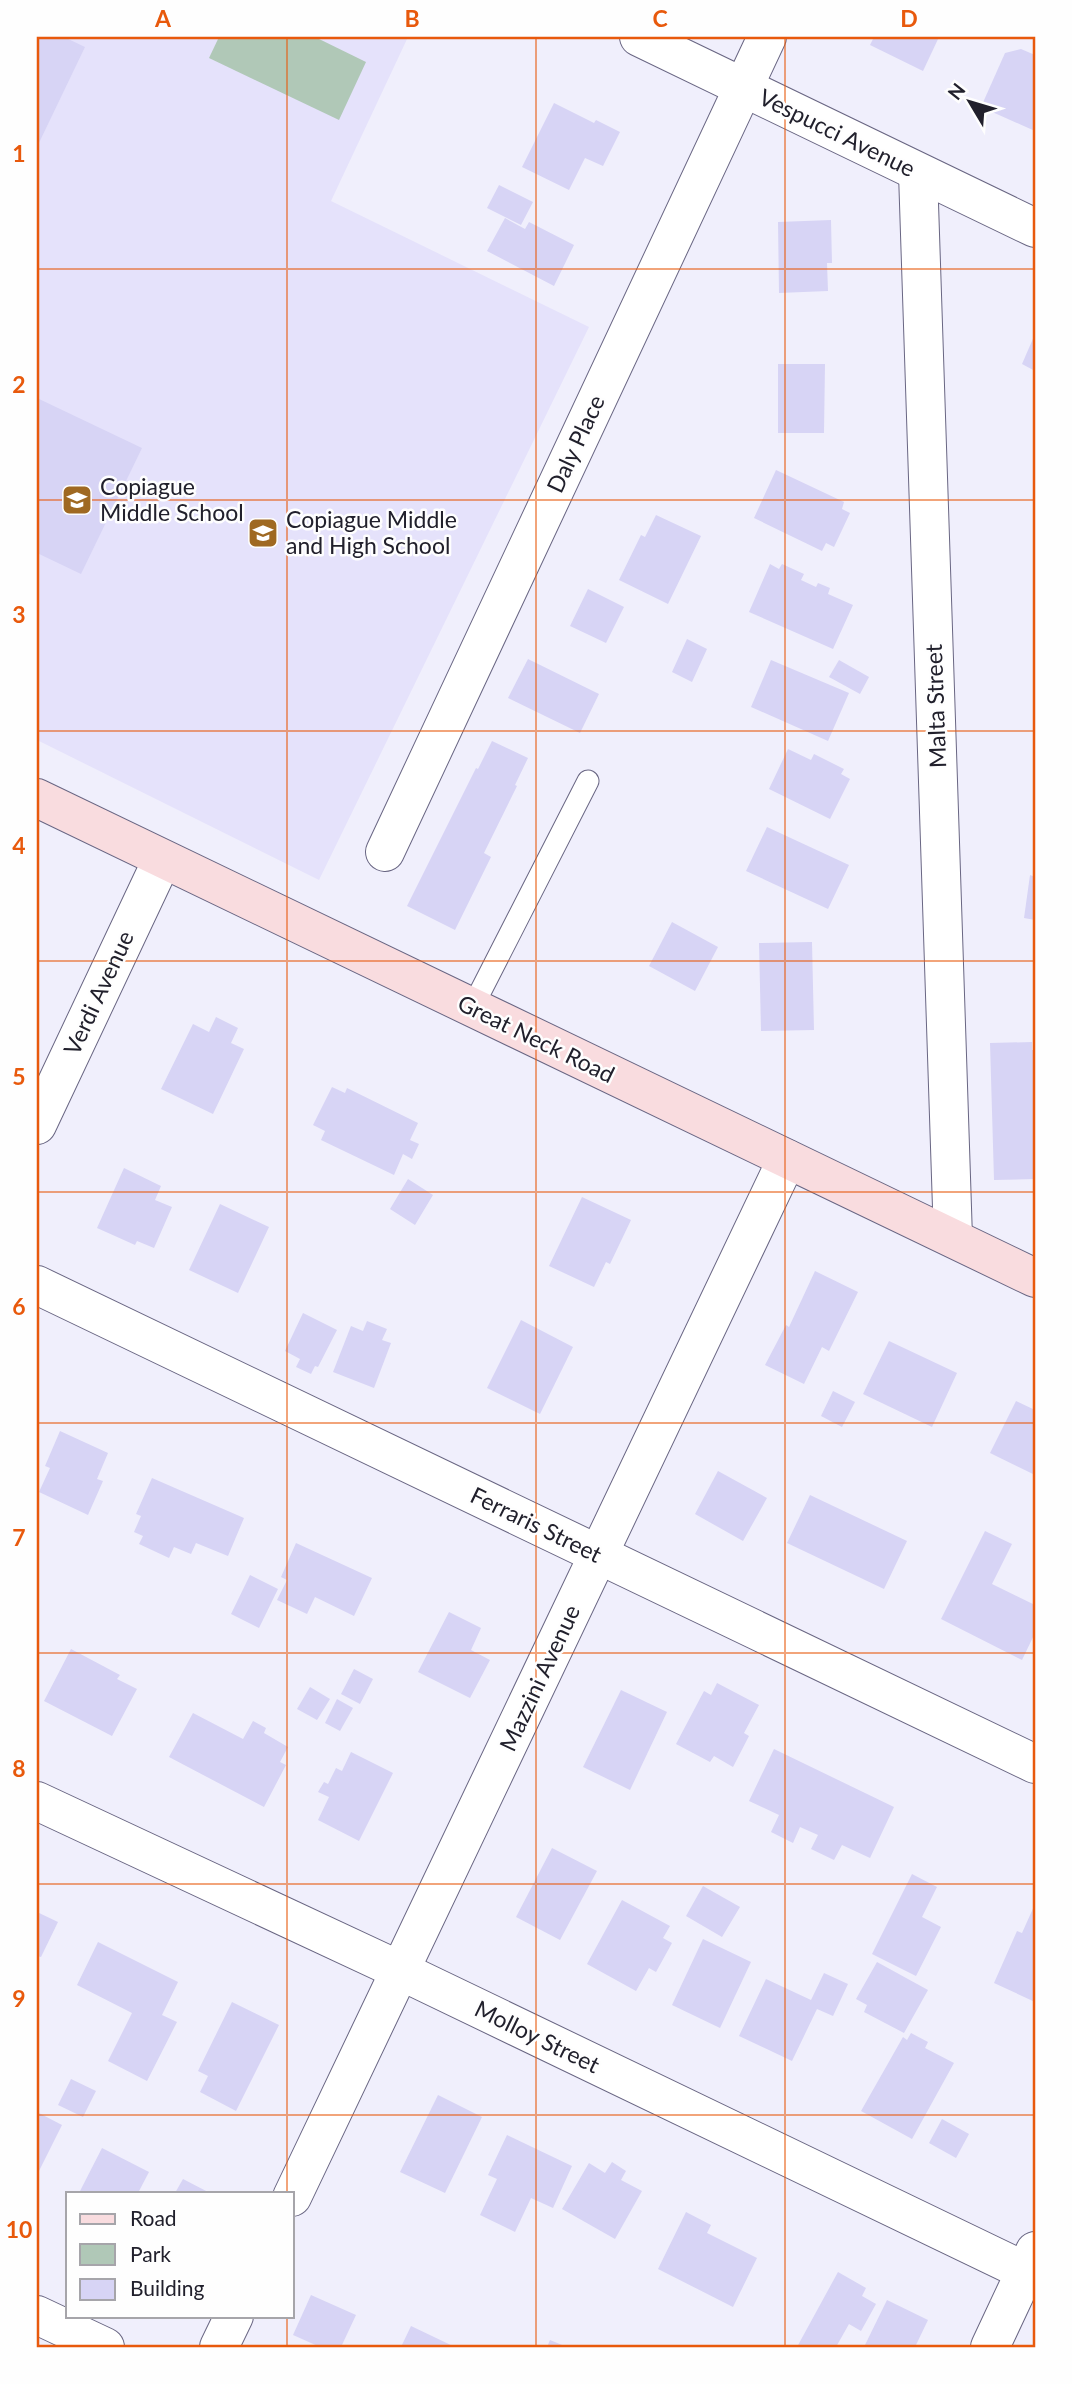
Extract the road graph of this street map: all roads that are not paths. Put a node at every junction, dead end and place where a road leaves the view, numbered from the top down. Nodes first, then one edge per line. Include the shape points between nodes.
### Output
1 (639, 37) edge
2 (767, 37) edge
3 (743, 87) junction
4 (918, 173) junction
5 (1035, 228) edge
6 (588, 781) dead end
7 (37, 798) edge
8 (385, 852) dead end
9 (162, 860) junction
10 (472, 1008) junction
11 (37, 1125) edge
12 (787, 1159) junction
13 (953, 1238) junction
14 (1035, 1278) edge
15 (37, 1285) edge
16 (598, 1556) junction
17 (1035, 1764) edge
18 (37, 1801) edge
19 (401, 1971) junction
20 (294, 2193) edge
21 (1032, 2266) edge
22 (37, 2315) edge
23 (233, 2318) edge
24 (105, 2347) edge
25 (219, 2347) edge
26 (990, 2347) edge

1 - 3 street, Vespucci Avenue
2 - 3 street, Daly Place
3 - 4 street, Vespucci Avenue
3 - 8 street, Daly Place
4 - 5 street, Vespucci Avenue
4 - 13 street, Malta Street
6 - 10 lane
7 - 9 main road, Great Neck Road
9 - 10 main road, Great Neck Road
9 - 11 street, Verdi Avenue
10 - 12 main road, Great Neck Road
12 - 13 main road, Great Neck Road
12 - 16 street, Mazzini Avenue
13 - 14 main road, Great Neck Road
15 - 16 street, Ferraris Street
16 - 17 street, Ferraris Street
16 - 19 street, Mazzini Avenue
18 - 19 street, Molloy Street
19 - 20 street, Mazzini Avenue
19 - 21 street, Molloy Street
21 - 26 street
22 - 24 street
23 - 25 street

